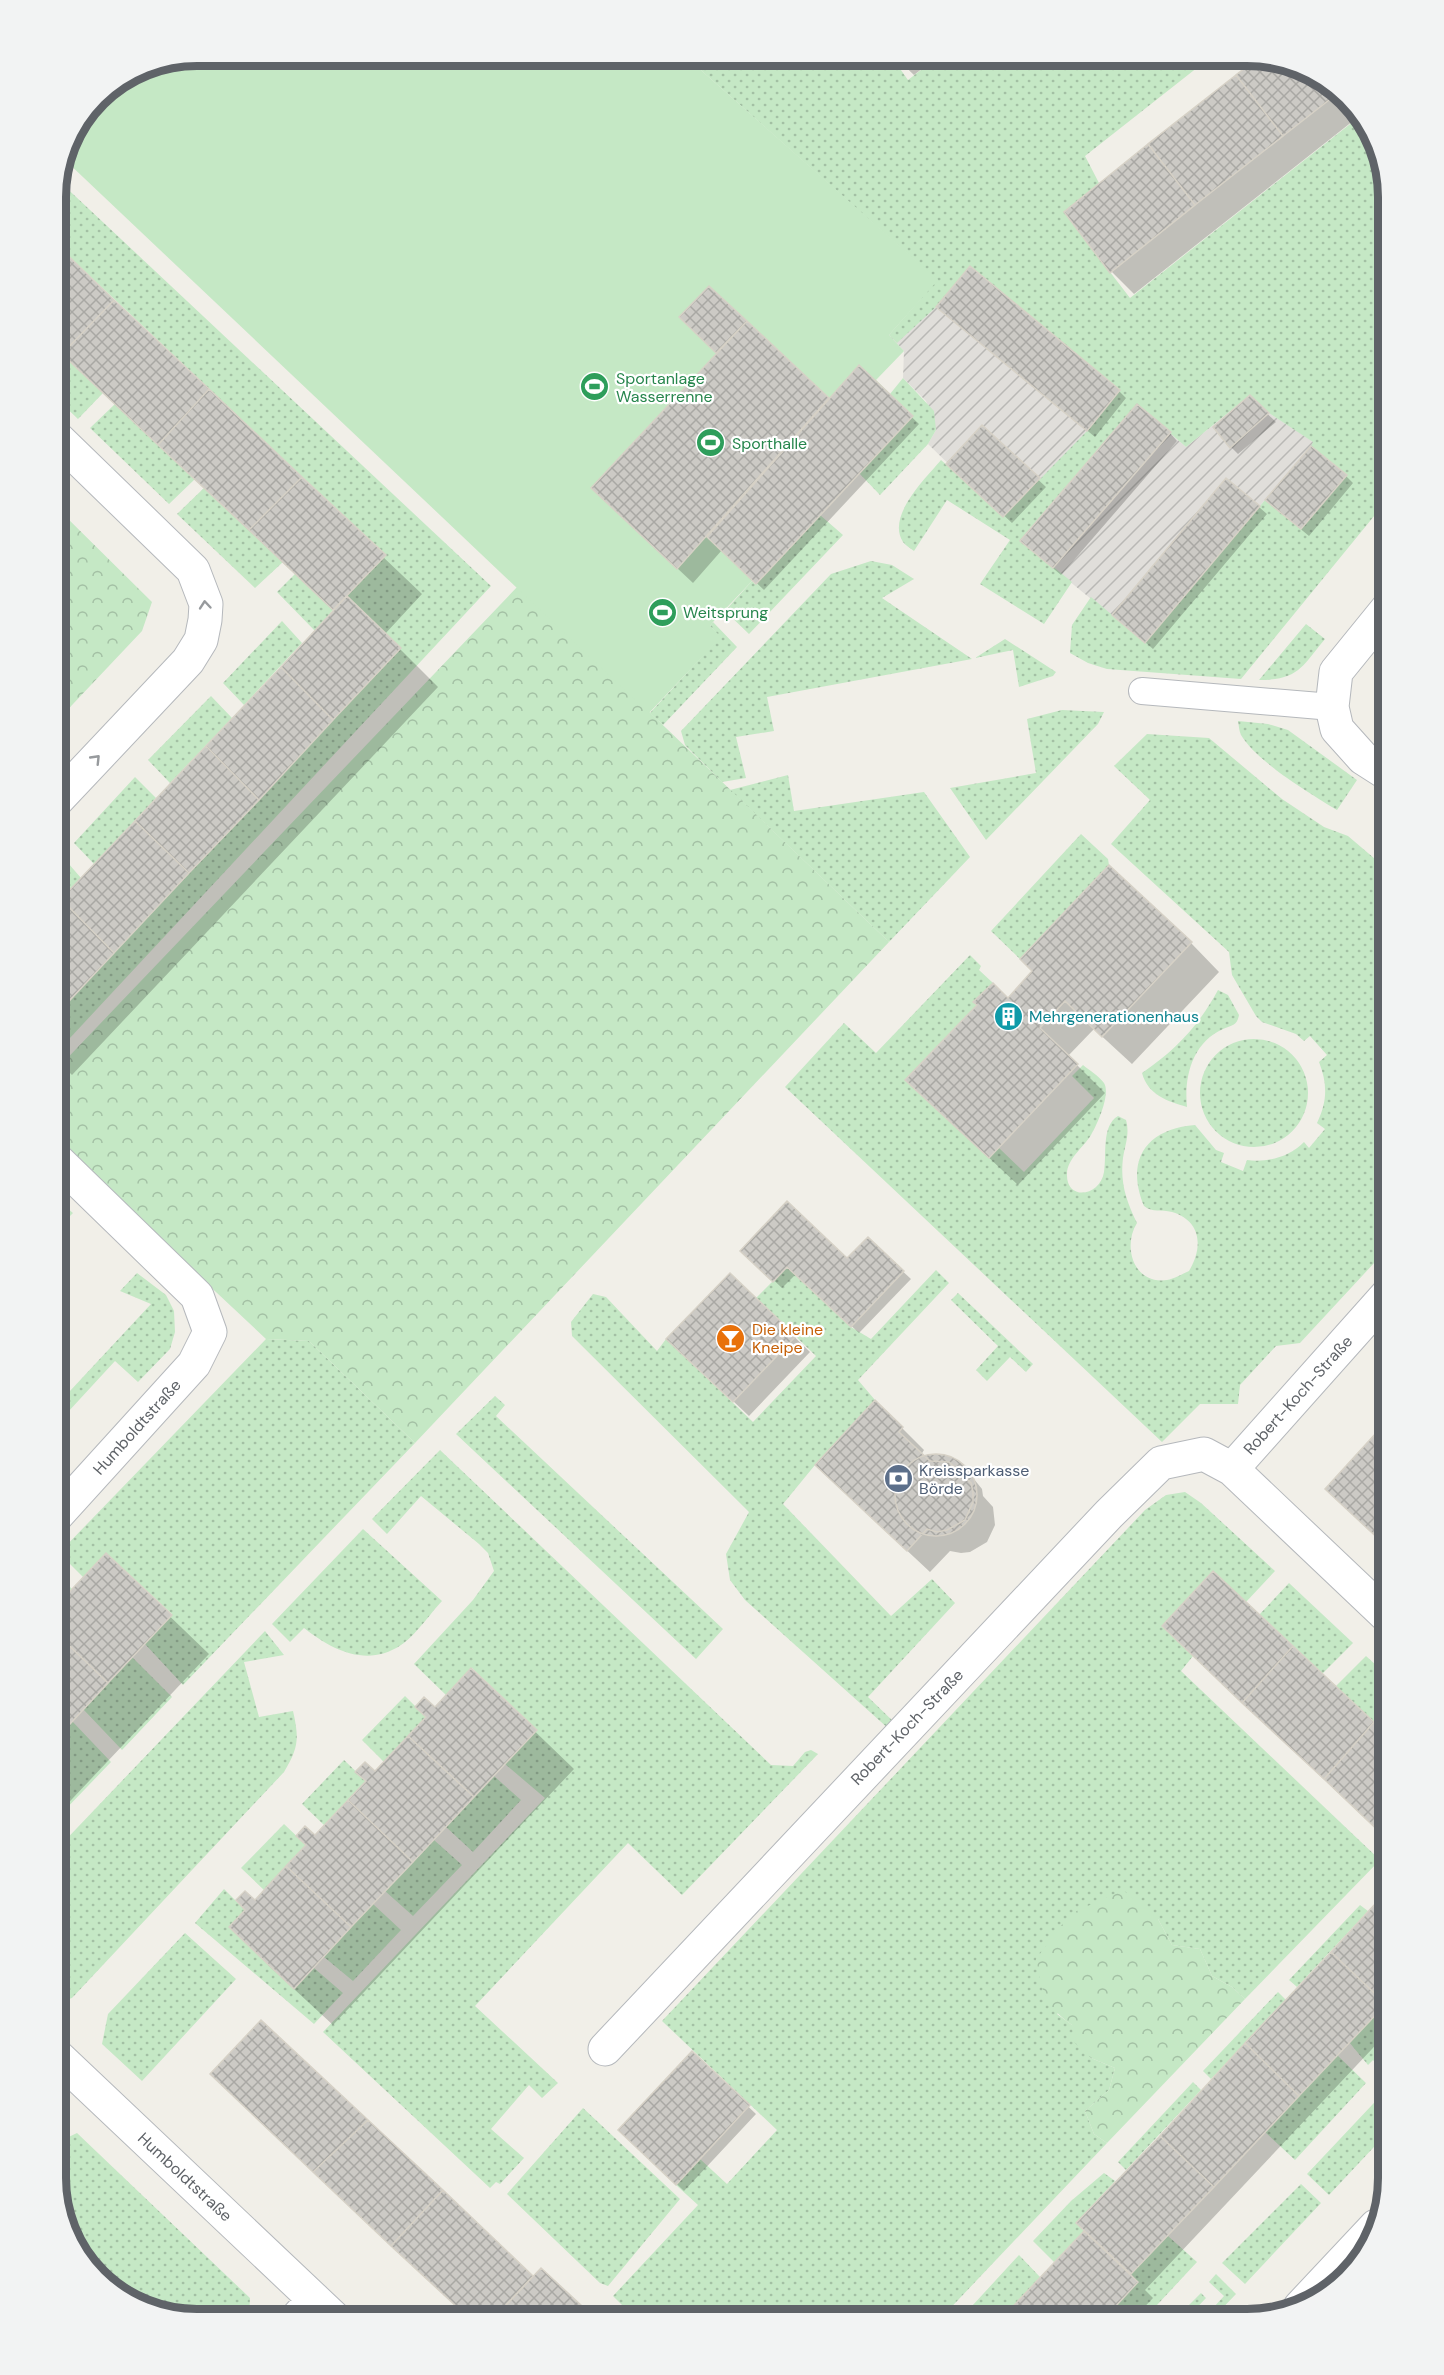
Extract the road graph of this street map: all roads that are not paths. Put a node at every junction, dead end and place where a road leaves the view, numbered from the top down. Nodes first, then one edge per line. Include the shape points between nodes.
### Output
1 (66, 447) edge
2 (1378, 621) edge
3 (1142, 691) dead end
4 (1332, 707) junction
5 (1378, 767) edge
6 (66, 790) edge
7 (66, 1169) edge
8 (1378, 1306) edge
9 (1232, 1469) junction
10 (66, 1505) edge
11 (1378, 1607) edge
12 (604, 2049) dead end
13 (66, 2065) edge
14 (1360, 2243) edge
15 (1318, 2288) edge
16 (311, 2309) edge

6 -> 1 street via 188,661 201,640 206,620 206,604 193,570
2 - 4 street via 1336,672
3 - 4 lane
4 - 5 street via 1337,729 1363,758
7 - 10 street, Humboldtstraße via 197,1296 210,1332 194,1364
8 - 9 street, Robert-Koch-Straße
9 - 11 street, Robert-Koch-Straße
9 - 12 street, Robert-Koch-Straße via 1204,1454 1161,1463
13 - 16 street, Humboldtstraße
14 - 15 street

